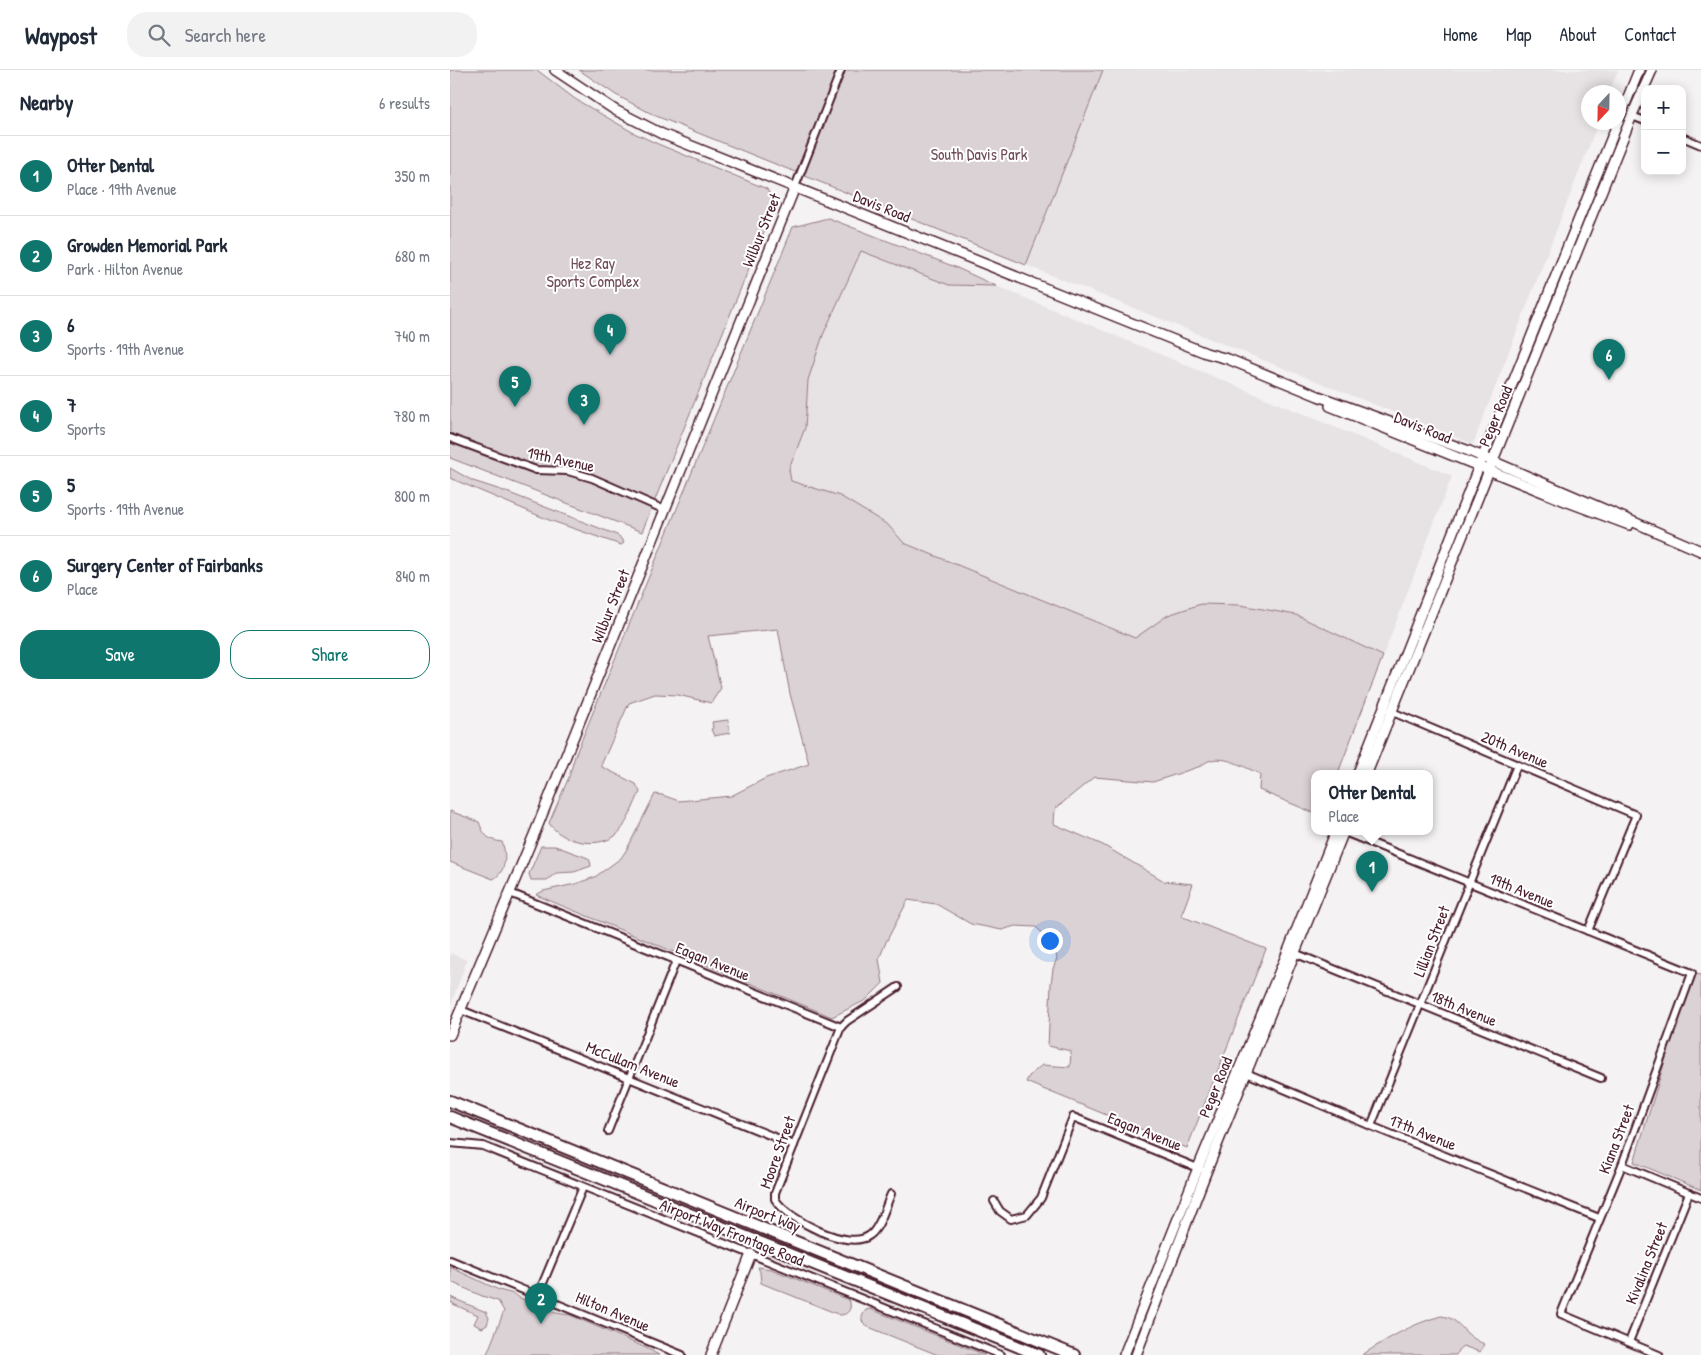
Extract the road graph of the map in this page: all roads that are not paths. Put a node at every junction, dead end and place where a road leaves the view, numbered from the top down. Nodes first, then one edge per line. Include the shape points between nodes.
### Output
1 (555, 70) edge
2 (840, 70) edge
3 (1640, 70) edge
4 (1652, 70) edge
5 (1626, 103) edge
6 (1632, 116) junction
7 (1641, 119) edge
8 (1615, 130) edge
9 (1686, 139) edge
10 (1701, 145) edge
11 (795, 187) junction
12 (450, 438) edge
13 (1482, 462) junction
14 (1491, 466) junction
15 (665, 510) junction
16 (1701, 551) edge
17 (1388, 710) junction
18 (1518, 765) junction
19 (1359, 770) edge
20 (1368, 770) edge
21 (1339, 835) edge
22 (1351, 835) edge
23 (1468, 883) junction
24 (510, 893) junction
25 (1588, 931) junction
26 (1291, 952) junction
27 (676, 961) junction
28 (1692, 973) joint
29 (898, 987) dead end
30 (1420, 1006) junction
31 (461, 1010) junction
32 (841, 1027) junction
33 (450, 1035) edge
34 (1242, 1071) junction
35 (630, 1078) junction
36 (1602, 1078) dead end
37 (450, 1101) edge
38 (450, 1117) edge
39 (1370, 1126) junction
40 (608, 1131) dead end
41 (450, 1143) edge
42 (794, 1145) junction
43 (1622, 1165) junction
44 (1198, 1168) junction
45 (1207, 1172) junction
46 (583, 1187) junction
47 (1689, 1193) junction
48 (891, 1194) dead end
49 (1701, 1198) edge
50 (994, 1201) dead end
51 (1599, 1218) junction
52 (751, 1254) junction
53 (450, 1260) edge
54 (538, 1295) junction
55 (1629, 1342) junction
56 (682, 1355) edge
57 (711, 1355) edge
58 (1001, 1355) edge
59 (1039, 1355) edge
60 (1074, 1355) edge
61 (1124, 1355) edge
62 (1136, 1355) edge
63 (1659, 1355) edge

1 - 11 main road, Davis Road via 638,123
2 - 11 street
3 - 5 main road, Peger Road
4 - 6 main road, Peger Road
6 - 7 street
6 - 14 main road, Peger Road
8 - 13 main road, Peger Road
9 - 10 street
11 - 13 main road, Davis Road
11 - 15 main road, Wilbur Street
12 - 15 street, 19th Avenue via 536,470 568,471 592,478
13 - 14 main road, Davis Road
13 - 17 main road, Peger Road
14 - 16 main road, Davis Road via 1620,522
14 - 17 main road, Peger Road
15 - 24 main road, Wilbur Street
17 - 18 street, 20th Avenue
17 - 19 main road, Peger Road
17 - 20 main road, Peger Road
18 - 23 street, Lillian Street
18 - 25 street, 20th Avenue via 1636,814
21 - 26 main road, Peger Road
22 - 23 street, 19th Avenue
23 - 25 street, 19th Avenue
23 - 30 street, Lillian Street
24 - 27 street, Eagan Avenue
24 - 31 main road, Wilbur Street
25 - 28 street, 19th Avenue
26 - 30 street, 18th Avenue
26 - 34 main road, Peger Road
27 - 32 street, Eagan Avenue
27 - 35 street
28 - 43 street, Kiana Street
29 - 32 street
30 - 36 street, 18th Avenue
30 - 39 street, Lillian Street
31 - 33 main road, Wilbur Street
31 - 35 street, McCullam Avenue
32 - 42 street, Moore Street
34 - 39 street, 17th Avenue
34 - 44 main road, Peger Road
34 - 45 main road, Peger Road
35 - 40 street
35 - 42 street, McCullam Avenue
37 - 60 main road, Airport Way
38 - 59 main road, Airport Way
39 - 51 street, 17th Avenue
41 - 46 street, Airport Way Frontage Road via 483,1146
42 - 48 street, Moore Street via 775,1199 784,1210 803,1222 834,1237 860,1239 876,1229
43 - 47 street
43 - 51 street, Kiana Street
44 - 45 street, Eagan Avenue
44 - 50 street, Eagan Avenue via 1073,1116 1040,1198 1027,1215 1011,1219 1000,1211
44 - 61 main road, Peger Road
45 - 62 main road, Peger Road
46 - 52 street, Airport Way Frontage Road
46 - 54 street
47 - 49 street
47 - 55 street, Kivalina Street
51 - 55 street, Kiana Street via 1561,1314
52 - 57 main road
52 - 58 street, Airport Way Frontage Road
53 - 54 street, Hilton Avenue
54 - 56 street, Hilton Avenue
55 - 63 street

